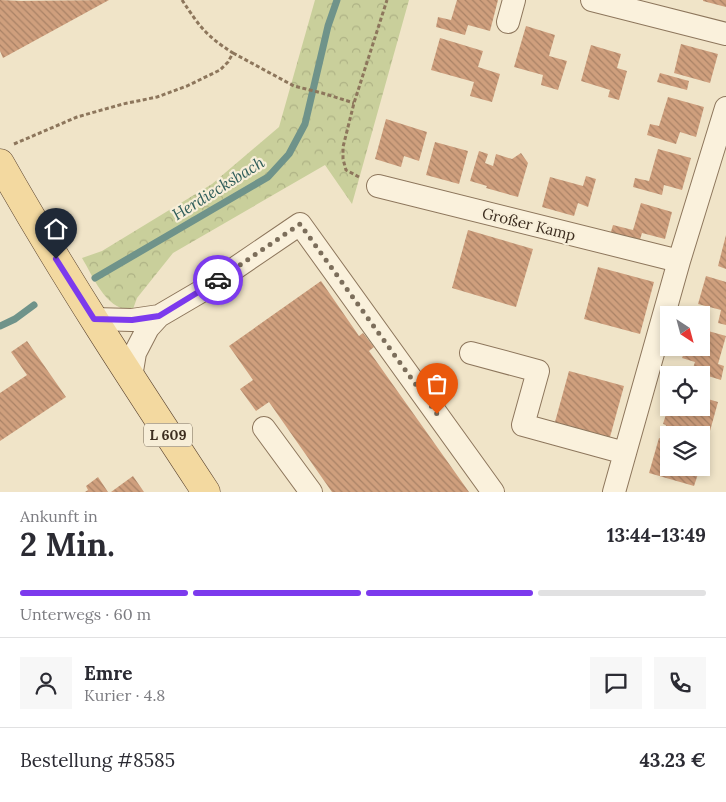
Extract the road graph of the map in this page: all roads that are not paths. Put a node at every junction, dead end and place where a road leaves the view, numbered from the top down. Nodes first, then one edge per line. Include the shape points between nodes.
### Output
1 (514, 0) edge
2 (592, 0) edge
3 (508, 22) dead end
4 (726, 34) edge
5 (726, 108) edge
6 (4, 155) edge
7 (378, 186) road end
8 (679, 261) junction
9 (159, 316) junction
10 (94, 319) junction
11 (471, 353) dead end
12 (130, 377) junction
13 (264, 428) dead end
14 (625, 453) junction
15 (206, 492) edge
16 (311, 492) edge
17 (493, 492) edge
18 (614, 492) edge

1 - 3 street
2 - 4 street
5 - 8 street
6 - 10 main road, L 609 via 38,229
7 - 8 street, Großer Kamp
8 - 14 street
9 - 10 street via 132,320
9 - 12 street via 148,328 135,353
9 - 17 street via 300,224
10 - 12 main road, L 609
11 - 14 street via 538,371 523,425
12 - 15 main road, L 609
13 - 16 street
14 - 18 street

